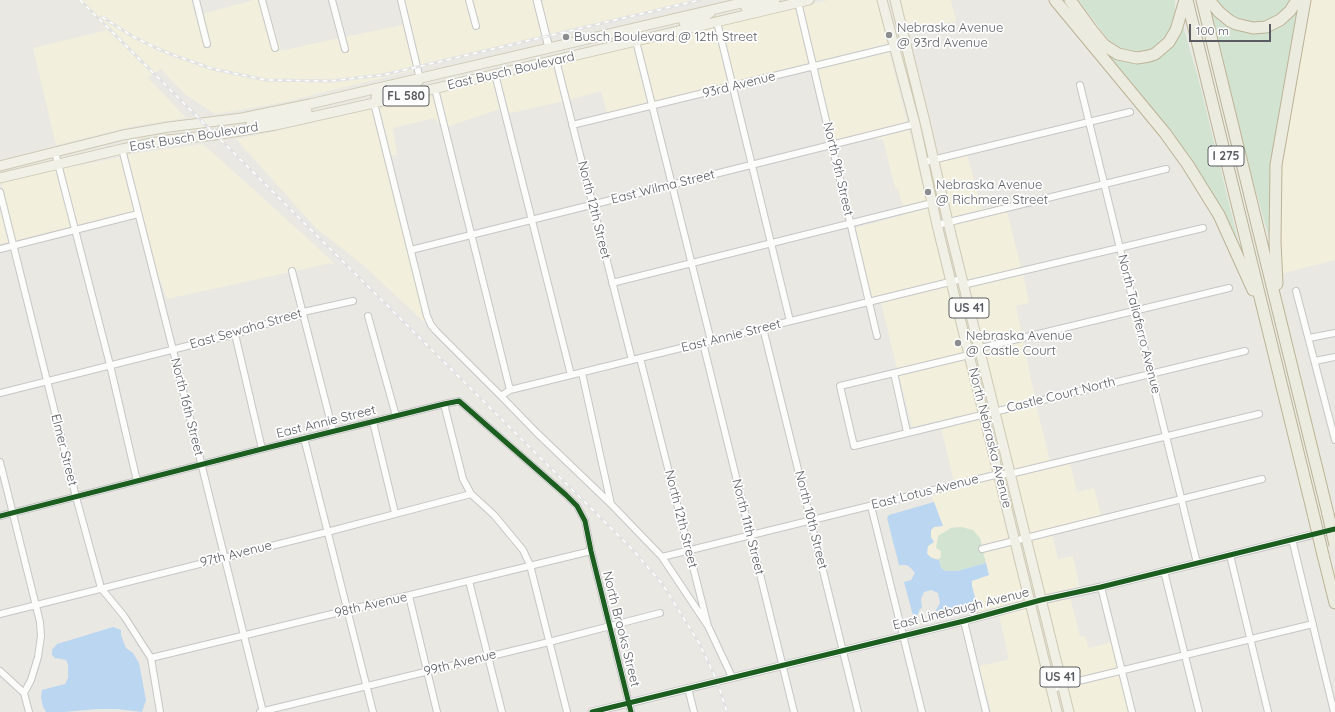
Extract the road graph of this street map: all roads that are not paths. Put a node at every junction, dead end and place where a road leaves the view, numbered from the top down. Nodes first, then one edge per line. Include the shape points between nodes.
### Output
1 (196, 0) edge
2 (262, 0) edge
3 (332, 0) edge
4 (401, 0) edge
5 (469, 0) edge
6 (537, 0) edge
7 (754, 0) edge
8 (775, 0) edge
9 (809, 0) edge
10 (882, 0) edge
11 (895, 0) edge
12 (1055, 0) edge
13 (1070, 0) edge
14 (1186, 0) edge
15 (1202, 0) edge
16 (1209, 0) edge
17 (1297, 0) edge
18 (1305, 0) edge
19 (798, 2) junction
20 (713, 10) junction
21 (717, 22) junction
22 (476, 26) dead end
23 (621, 32) junction
24 (641, 40) junction
25 (207, 44) dead end
26 (905, 44) junction
27 (894, 47) junction
28 (275, 48) dead end
29 (549, 48) junction
30 (344, 49) dead end
31 (503, 59) junction
32 (556, 60) junction
33 (813, 67) junction
34 (495, 74) junction
35 (420, 79) junction
36 (904, 83) junction
37 (1080, 85) dead end
38 (732, 87) junction
39 (435, 89) junction
40 (321, 102) junction
41 (374, 103) junction
42 (652, 106) junction
43 (922, 110) junction
44 (1130, 112) dead end
45 (1089, 121) junction
46 (572, 124) junction
47 (915, 124) junction
48 (183, 126) junction
49 (244, 130) junction
50 (136, 146) junction
51 (832, 146) junction
52 (122, 149) junction
53 (55, 152) junction
54 (933, 159) junction
55 (924, 162) junction
56 (58, 164) junction
57 (752, 165) junction
58 (0, 166) edge
59 (1166, 169) dead end
60 (0, 178) edge
61 (1104, 184) junction
62 (672, 185) junction
63 (0, 192) edge
64 (932, 203) junction
65 (593, 205) junction
66 (138, 214) junction
67 (531, 220) junction
68 (948, 222) junction
69 (851, 224) junction
70 (937, 225) junction
71 (1203, 228) dead end
72 (75, 230) junction
73 (471, 235) junction
74 (772, 244) junction
75 (12, 246) junction
76 (1120, 248) junction
77 (0, 249) edge
78 (411, 250) junction
79 (692, 263) junction
80 (292, 271) dead end
81 (951, 281) junction
82 (962, 282) junction
83 (612, 283) junction
84 (1229, 288) dead end
85 (1296, 291) dead end
86 (353, 301) dead end
87 (869, 302) junction
88 (1135, 310) junction
89 (1278, 310) junction
90 (303, 312) junction
91 (1264, 312) junction
92 (368, 316) dead end
93 (790, 321) junction
94 (763, 328) junction
95 (1335, 333) edge
96 (235, 334) junction
97 (877, 336) dead end
98 (1309, 338) junction
99 (711, 341) junction
100 (703, 343) junction
101 (979, 348) junction
102 (173, 350) junction
103 (1245, 350) dead end
104 (969, 353) junction
105 (1335, 357) edge
106 (640, 358) junction
107 (632, 360) junction
108 (1315, 361) junction
109 (110, 365) junction
110 (582, 373) junction
111 (894, 373) junction
112 (1151, 373) junction
113 (571, 375) junction
114 (47, 381) junction
115 (510, 390) junction
116 (0, 393) edge
117 (501, 396) junction
118 (444, 404) junction
119 (994, 412) junction
120 (984, 414) junction
121 (1260, 414) dead end
122 (396, 416) junction
123 (373, 422) junction
124 (333, 431) junction
125 (907, 432) junction
126 (1166, 437) junction
127 (304, 438) junction
128 (1335, 440) edge
129 (262, 449) junction
130 (0, 462) edge
131 (201, 465) junction
132 (999, 474) junction
133 (1010, 474) junction
134 (1262, 479) dead end
135 (137, 480) junction
136 (471, 494) junction
137 (76, 497) junction
138 (1182, 499) junction
139 (611, 504) junction
140 (871, 506) junction
141 (13, 513) junction
142 (395, 513) junction
143 (0, 516) edge
144 (811, 521) junction
145 (1335, 529) edge
146 (327, 532) junction
147 (750, 535) junction
148 (1026, 538) junction
149 (1015, 540) junction
150 (1292, 540) junction
151 (1335, 545) edge
152 (982, 549) dead end
153 (591, 551) junction
154 (689, 551) junction
155 (1230, 555) junction
156 (224, 557) junction
157 (662, 557) junction
158 (1197, 563) junction
159 (530, 565) junction
160 (1164, 571) junction
161 (469, 581) junction
162 (1101, 587) junction
163 (101, 588) junction
164 (408, 596) junction
165 (1041, 600) junction
166 (1031, 603) junction
167 (1335, 603) edge
168 (35, 604) junction
169 (348, 610) junction
170 (660, 613) dead end
171 (0, 614) edge
172 (964, 621) junction
173 (1313, 624) junction
174 (610, 626) junction
175 (708, 626) junction
176 (243, 635) junction
177 (903, 636) junction
178 (1250, 639) junction
179 (549, 642) junction
180 (843, 650) junction
181 (488, 656) junction
182 (1185, 656) junction
183 (151, 658) junction
184 (782, 665) junction
185 (0, 671) edge
186 (427, 671) junction
187 (1122, 671) junction
188 (732, 677) junction
189 (1062, 685) junction
190 (366, 686) junction
191 (688, 688) junction
192 (1052, 690) junction
193 (24, 693) junction
194 (629, 703) junction
195 (29, 712) edge
196 (160, 712) edge
197 (261, 712) edge
198 (372, 712) edge
199 (437, 712) edge
200 (502, 712) edge
201 (567, 712) edge
202 (592, 712) edge
203 (631, 712) edge
204 (694, 712) edge
205 (794, 712) edge
206 (858, 712) edge
207 (922, 712) edge
208 (986, 712) edge
209 (1057, 712) edge
210 (1069, 712) edge
211 (1132, 712) edge
212 (1199, 712) edge
213 (1268, 712) edge
214 (1334, 712) edge

1 - 25 street
2 - 28 street
3 - 30 street
4 - 35 street
5 - 22 street
6 - 29 street
7 - 20 main road, East Busch Boulevard / FL 580
8 - 21 main road via 729,12
9 - 19 main road, East Busch Boulevard / FL 580
10 - 27 main road, North Nebraska Avenue / US 41
11 - 26 main road, North Nebraska Avenue / US 41
12 - 91 highway via 1165,133 1192,170 1222,221
13 - 14 highway via 1104,45 1118,54 1137,58 1155,54 1169,42
14 - 91 highway, I 275
15 - 89 highway, I 275
16 - 17 highway via 1218,12 1230,21 1253,28 1266,27 1280,20
18 - 89 highway via 1276,165 1275,242
19 - 21 main road, East Busch Boulevard / FL 580
19 - 33 street, North 9th Street
20 - 23 main road, East Busch Boulevard / FL 580
20 - 24 main road via 700,19 656,30
21 - 24 main road, East Busch Boulevard / FL 580
21 - 38 street
23 - 29 main road, East Busch Boulevard / FL 580
23 - 32 main road via 602,42 571,49
24 - 32 main road, East Busch Boulevard / FL 580
24 - 42 street
26 - 27 street, 93rd Avenue
26 - 43 main road, North Nebraska Avenue / US 41
27 - 33 street, 93rd Avenue
27 - 36 main road, North Nebraska Avenue / US 41
29 - 31 main road, East Busch Boulevard / FL 580
29 - 34 main road via 531,60 501,67
31 - 35 main road, East Busch Boulevard / FL 580
31 - 39 main road via 487,69 440,82
32 - 34 main road, East Busch Boulevard / FL 580
32 - 46 street, North 12th Street
33 - 38 street, 93rd Avenue
33 - 51 street, North 9th Street
34 - 39 main road, East Busch Boulevard / FL 580
34 - 67 street
35 - 40 main road, East Busch Boulevard / FL 580
35 - 41 main road via 411,88 375,97
36 - 43 main road via 909,86 917,107
36 - 47 main road, North Nebraska Avenue / US 41
37 - 45 street, North Taliaferro Avenue
38 - 42 street, 93rd Avenue
38 - 57 street
39 - 41 main road, East Busch Boulevard / FL 580
39 - 73 street
40 - 48 main road, East Busch Boulevard / FL 580 via 242,118
40 - 49 main road via 312,110 252,123 246,125
41 - 49 main road, East Busch Boulevard / FL 580
41 - 78 street
42 - 46 street, 93rd Avenue
42 - 62 street
43 - 54 main road, North Nebraska Avenue / US 41
44 - 45 street
45 - 54 street
45 - 61 street, North Taliaferro Avenue
46 - 65 street, North 12th Street
47 - 51 street, East Wilma Street
47 - 55 main road, North Nebraska Avenue / US 41
48 - 50 main road via 180,132 142,140
48 - 53 main road, East Busch Boulevard / FL 580 via 123,135
49 - 50 main road, East Busch Boulevard / FL 580
50 - 52 main road, East Busch Boulevard / FL 580
51 - 57 street, East Wilma Street
51 - 69 street, North 9th Street
52 - 56 main road, East Busch Boulevard / FL 580
52 - 66 street, North 16th Street
53 - 56 street
53 - 58 main road, East Busch Boulevard / FL 580
54 - 55 street
54 - 68 main road, North Nebraska Avenue / US 41
55 - 64 main road, North Nebraska Avenue / US 41
56 - 60 main road, East Busch Boulevard / FL 580
56 - 72 street
57 - 62 street, East Wilma Street
57 - 74 street
59 - 61 street
61 - 68 street
61 - 76 street, North Taliaferro Avenue
62 - 65 street, East Wilma Street
62 - 79 street
63 - 75 street, Elmer Street
64 - 69 street
64 - 70 main road, North Nebraska Avenue / US 41
65 - 67 street, East Wilma Street
65 - 83 street, North 12th Street
66 - 72 street
66 - 102 street, North 16th Street
67 - 73 street, East Wilma Street
67 - 113 street
68 - 70 street
68 - 82 main road, North Nebraska Avenue / US 41
69 - 74 street
69 - 87 street, North 9th Street
70 - 81 main road, North Nebraska Avenue / US 41
71 - 76 street, East Annie Street
72 - 75 street
72 - 109 street
73 - 78 street, East Wilma Street
73 - 115 street
74 - 79 street
74 - 93 street
75 - 77 street
75 - 114 street, Elmer Street
76 - 82 street, East Annie Street
76 - 88 street, North Taliaferro Avenue
78 - 117 street via 431,324
79 - 83 street
79 - 99 street
80 - 90 street
81 - 82 street, East Annie Street
81 - 87 street, East Annie Street
81 - 104 main road, North Nebraska Avenue / US 41
82 - 101 main road, North Nebraska Avenue / US 41
83 - 107 street, North 12th Street
84 - 88 street
85 - 98 street
86 - 90 street, East Sewaha Street
87 - 93 street, East Annie Street
87 - 97 street, North 9th Street
88 - 101 street
88 - 112 street, North Taliaferro Avenue
89 - 151 highway, I 275, bridge
90 - 96 street, East Sewaha Street
90 - 124 street
91 - 167 highway, I 275, bridge
92 - 122 street
93 - 94 street, East Annie Street
94 - 99 street, East Annie Street
94 - 144 street, North 10th Street
95 - 98 street
96 - 102 street, East Sewaha Street
96 - 129 street
98 - 108 street
99 - 100 street, East Annie Street
100 - 106 street, East Annie Street
100 - 147 street, North 11th Street
101 - 104 street
101 - 119 main road, North Nebraska Avenue / US 41
102 - 109 street, East Sewaha Street
102 - 131 street, North 16th Street
103 - 112 street, Castle Court North
104 - 111 street
104 - 120 main road, North Nebraska Avenue / US 41
105 - 108 street
106 - 107 street, East Annie Street
106 - 154 street, North 12th Street
107 - 110 street, East Annie Street
108 - 128 street
109 - 114 street, East Sewaha Street
109 - 135 street
110 - 113 street, East Annie Street
110 - 139 street
111 - 125 street
111 - 125 street, Castle Court North via 840,386 854,446
112 - 119 street, Castle Court North
112 - 126 street, North Taliaferro Avenue
113 - 115 street, East Annie Street
114 - 116 street, East Sewaha Street
114 - 137 street, Elmer Street
115 - 117 street, East Annie Street
117 - 139 street
118 - 122 street, East Annie Street
118 - 136 street via 463,479
118 - 153 street, East Annie Street via 460,401 577,506 585,521
119 - 120 street, Castle Court North
119 - 133 main road, North Nebraska Avenue / US 41
120 - 125 street, Castle Court North
120 - 132 main road, North Nebraska Avenue / US 41
121 - 126 street, East Lotus Avenue
122 - 123 street, East Annie Street
123 - 124 street, East Annie Street
123 - 142 street
124 - 127 street, East Annie Street
126 - 133 street, East Lotus Avenue
126 - 138 street, North Taliaferro Avenue
127 - 129 street, East Annie Street
127 - 146 street
129 - 131 street, East Annie Street
130 - 141 street
131 - 135 street, East Annie Street
131 - 156 street, North 16th Street
132 - 133 street, East Lotus Avenue
132 - 140 street, East Lotus Avenue
132 - 149 main road, North Nebraska Avenue / US 41
133 - 148 main road, North Nebraska Avenue / US 41
134 - 138 street
135 - 137 street, East Annie Street
136 - 142 street, 97th Avenue
136 - 159 street via 494,515 523,550
137 - 141 street, East Annie Street
137 - 163 street, Elmer Street
138 - 148 street
138 - 158 street, North Taliaferro Avenue
139 - 157 street
140 - 144 street, East Lotus Avenue
140 - 177 street
141 - 143 street, East Annie Street
141 - 168 street
142 - 146 street, 97th Avenue
144 - 147 street, East Lotus Avenue
144 - 180 street, North 10th Street
145 - 150 street, East Linebaugh Avenue
146 - 156 street, 97th Avenue
146 - 169 street
147 - 154 street, East Lotus Avenue
147 - 184 street, North 11th Street
148 - 149 street
148 - 165 main road, North Nebraska Avenue / US 41
149 - 152 street
149 - 166 main road, North Nebraska Avenue / US 41
150 - 155 street, East Linebaugh Avenue
150 - 173 street
153 - 159 street, 98th Avenue
153 - 174 street, North Brooks Street
154 - 157 street, East Lotus Avenue
154 - 175 street, North 12th Street
155 - 158 street, East Linebaugh Avenue
155 - 178 street
156 - 163 street, 97th Avenue
156 - 176 street, North 16th Street
157 - 175 street
158 - 160 street, East Linebaugh Avenue
159 - 161 street, 98th Avenue
159 - 179 street
160 - 162 street, East Linebaugh Avenue
160 - 182 street
161 - 164 street, 98th Avenue
161 - 181 street
162 - 165 street, East Linebaugh Avenue
162 - 187 street
163 - 168 street, 97th Avenue
163 - 183 street, Elmer Street via 124,616
164 - 169 street, 98th Avenue
164 - 186 street
165 - 166 street, East Linebaugh Avenue
165 - 189 main road, North Nebraska Avenue / US 41
166 - 172 street, East Linebaugh Avenue
166 - 192 main road, North Nebraska Avenue / US 41
168 - 171 street, 97th Avenue
168 - 193 street via 41,636 38,657
169 - 176 street, 98th Avenue
169 - 190 street
170 - 174 street, 99th Avenue
172 - 177 street, East Linebaugh Avenue
172 - 208 street
173 - 178 street
173 - 214 street
174 - 179 street, 99th Avenue
174 - 194 street, North Brooks Street
175 - 188 street, North 12th Street
176 - 183 street, 98th Avenue
176 - 197 street, North 16th Street
177 - 180 street, East Linebaugh Avenue
177 - 207 street
178 - 182 street
178 - 213 street
179 - 181 street, 99th Avenue
179 - 201 street
180 - 184 street, East Linebaugh Avenue
180 - 206 street, North 10th Street
181 - 186 street, 99th Avenue
181 - 200 street
182 - 187 street
182 - 212 street
183 - 196 street, Elmer Street
184 - 188 street, East Linebaugh Avenue
184 - 205 street, North 11th Street
185 - 193 street
186 - 190 street, 99th Avenue
186 - 199 street
187 - 189 street
187 - 211 street
188 - 191 street, East Linebaugh Avenue
189 - 192 street
189 - 210 main road, North Nebraska Avenue / US 41
190 - 197 street, 99th Avenue
190 - 198 street
191 - 194 street, East Linebaugh Avenue
191 - 204 street
192 - 209 main road, North Nebraska Avenue / US 41
193 - 195 street
194 - 202 street, East Linebaugh Avenue
194 - 203 street, North Brooks Street

